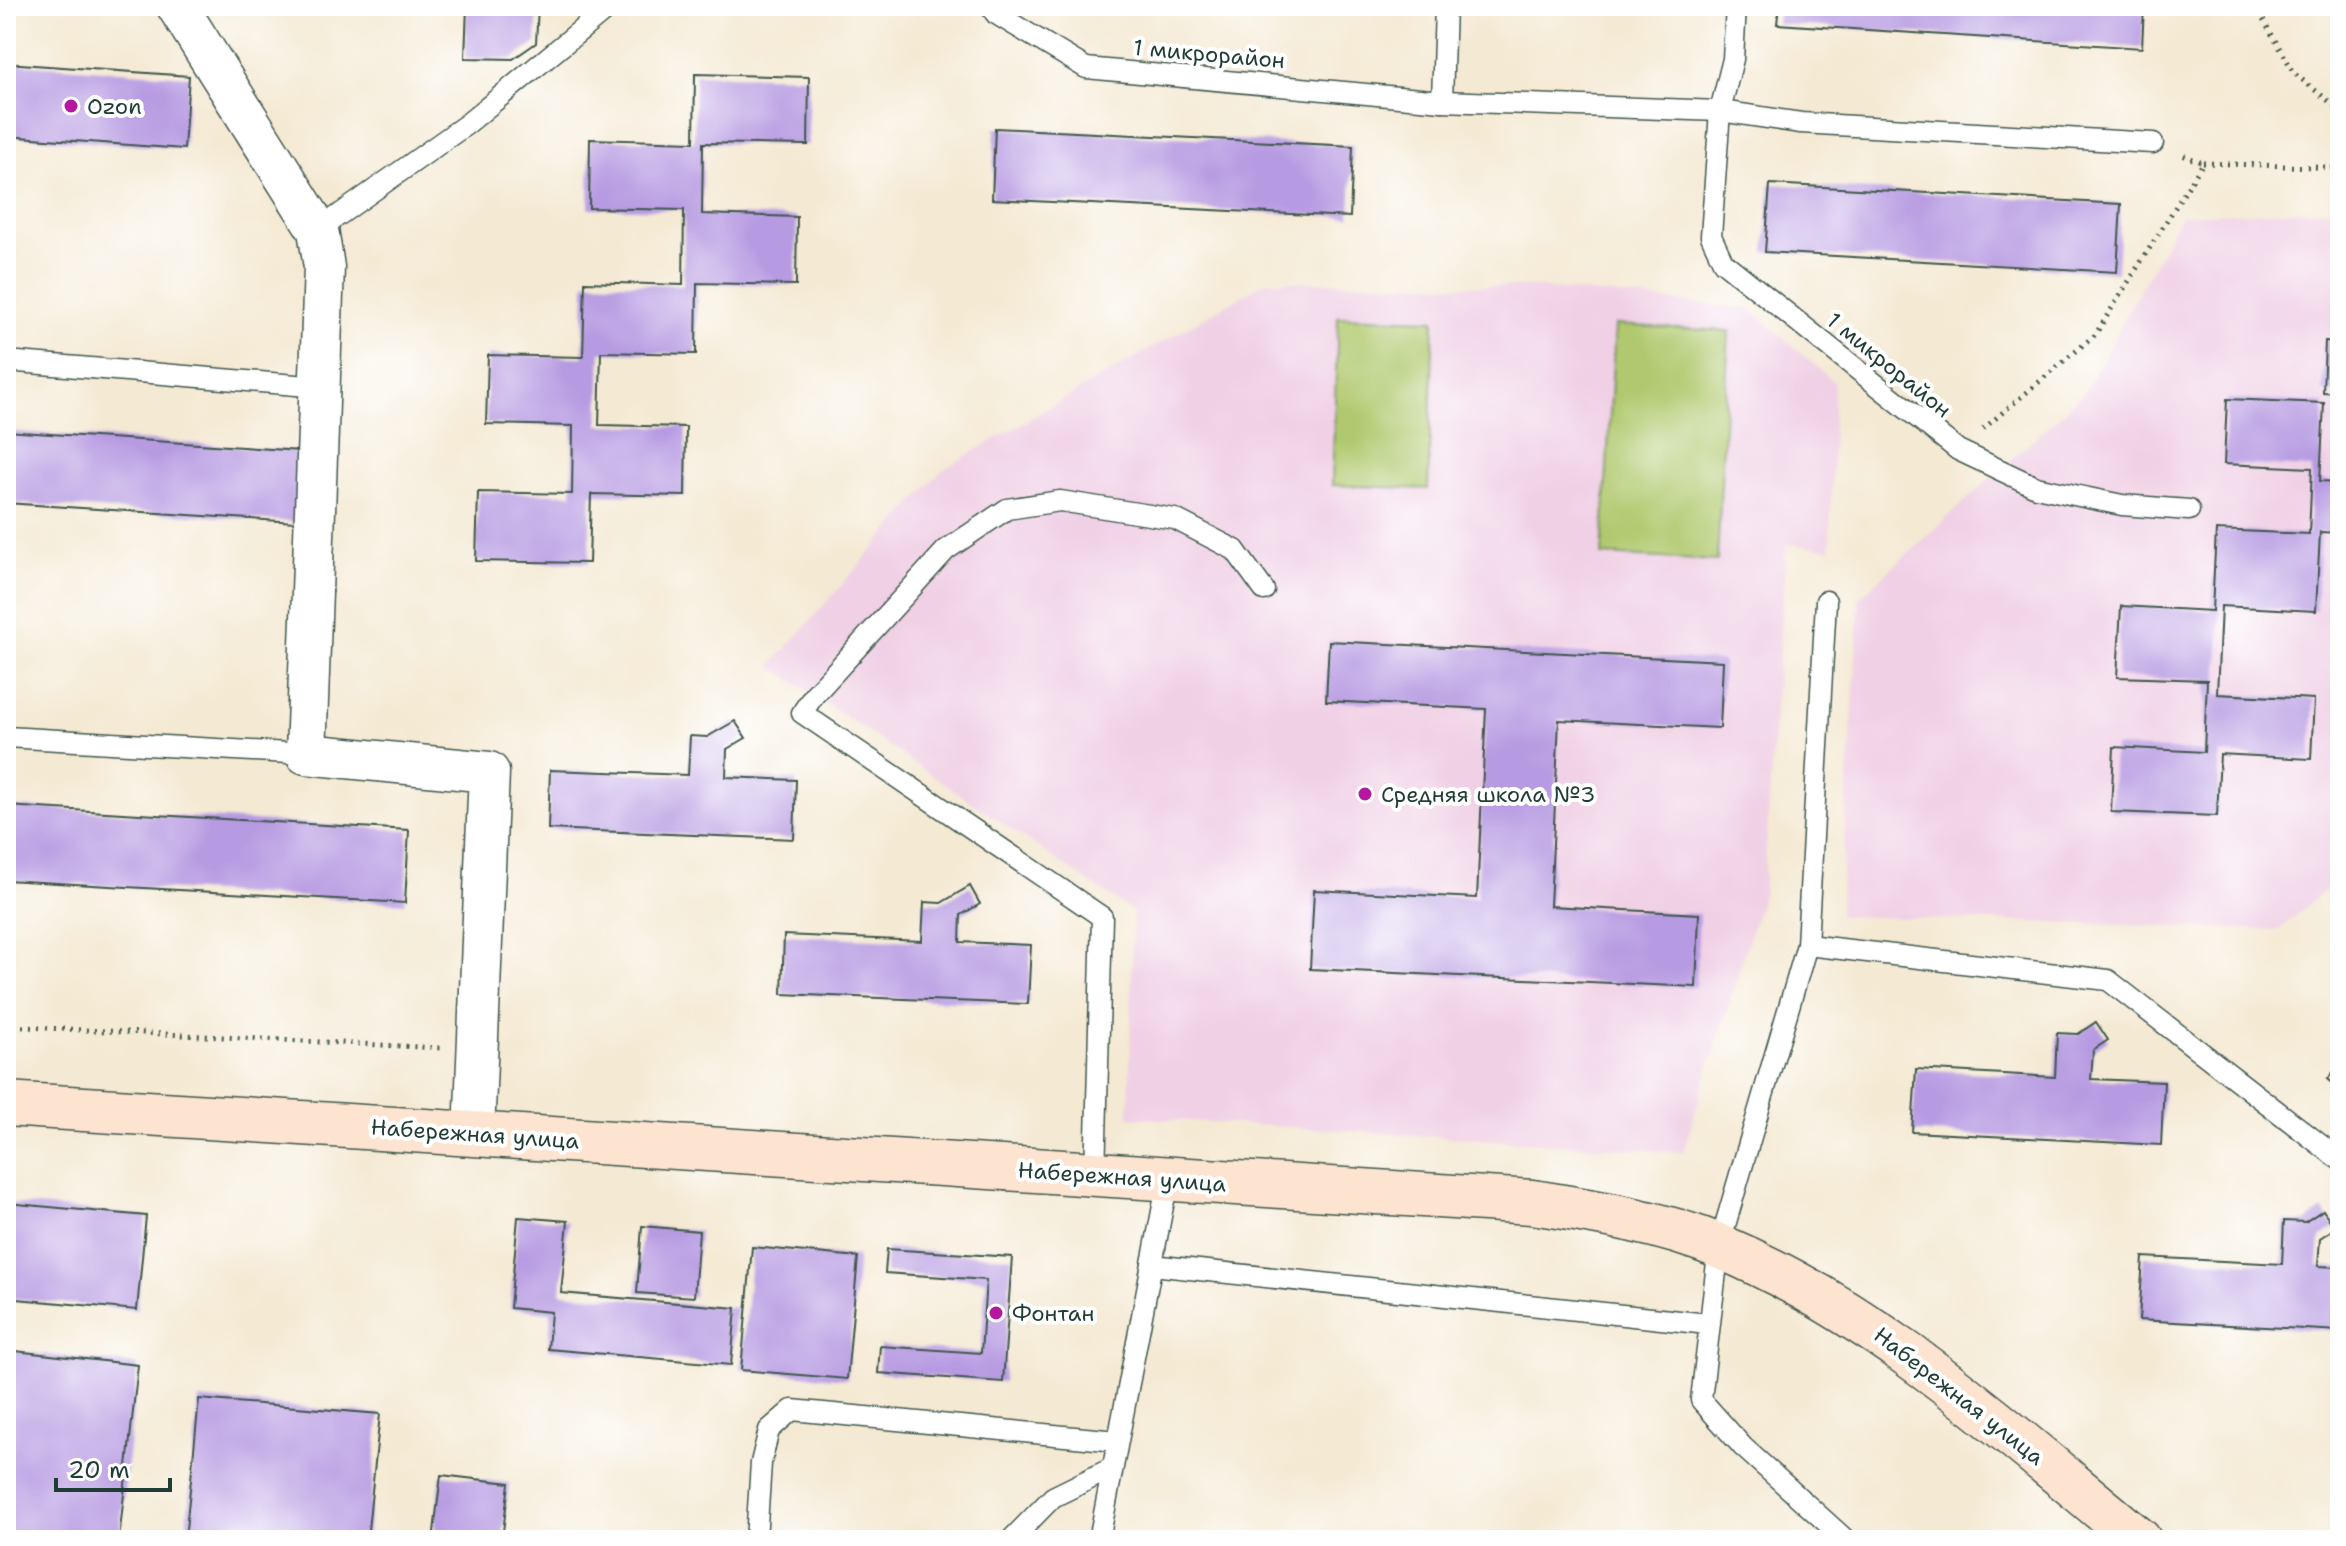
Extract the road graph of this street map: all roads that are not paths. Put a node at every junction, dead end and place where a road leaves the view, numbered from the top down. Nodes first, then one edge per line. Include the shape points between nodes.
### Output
1 (177, 6) edge
2 (610, 6) edge
3 (990, 6) edge
4 (1445, 6) edge
5 (1736, 6) edge
6 (1442, 101) junction
7 (1720, 111) junction
8 (2153, 143) road end
9 (318, 230) junction
10 (6, 361) edge
11 (320, 387) junction
12 (2189, 510) dead end
13 (1264, 590) dead end
14 (1826, 601) dead end
15 (6, 737) edge
16 (306, 754) junction
17 (1807, 945) junction
18 (6, 1104) edge
19 (474, 1134) junction
20 (2340, 1160) edge
21 (1095, 1176) junction
22 (1168, 1180) junction
23 (1719, 1246) junction
24 (1152, 1265) junction
25 (1708, 1324) junction
26 (1117, 1441) junction
27 (1112, 1468) junction
28 (756, 1540) edge
29 (1011, 1540) edge
30 (1099, 1540) edge
31 (1846, 1540) edge
32 (2139, 1540) edge

1 - 9 street
2 - 9 lane via 467,124
3 - 6 lane, 1 микрорайон via 1086,68
4 - 6 lane
5 - 7 lane, 1 микрорайон via 1733,59
6 - 7 lane, 1 микрорайон
7 - 8 lane, 1 микрорайон via 1801,123
7 - 12 lane, 1 микрорайон via 1711,236 1723,262 1958,450 2036,487 2122,505
9 - 11 street via 324,267
10 - 11 lane
11 - 16 street
13 - 21 lane via 1235,550 1175,519 1060,501 1007,509 946,550 802,713 1102,917
14 - 17 lane
15 - 16 lane
16 - 19 street via 489,772
17 - 20 lane via 2108,980
17 - 23 lane
18 - 19 street, Набережная улица
19 - 21 street, Набережная улица
21 - 22 street, Набережная улица
22 - 23 street, Набережная улица via 1532,1202 1631,1218
22 - 24 lane
23 - 25 lane
23 - 32 street, Набережная улица via 1799,1283 1898,1344
24 - 25 lane
24 - 26 lane
25 - 31 lane via 1701,1400 1743,1447
26 - 27 lane
26 - 28 lane via 792,1410 769,1430 761,1463
27 - 29 lane via 1053,1497
27 - 30 lane

